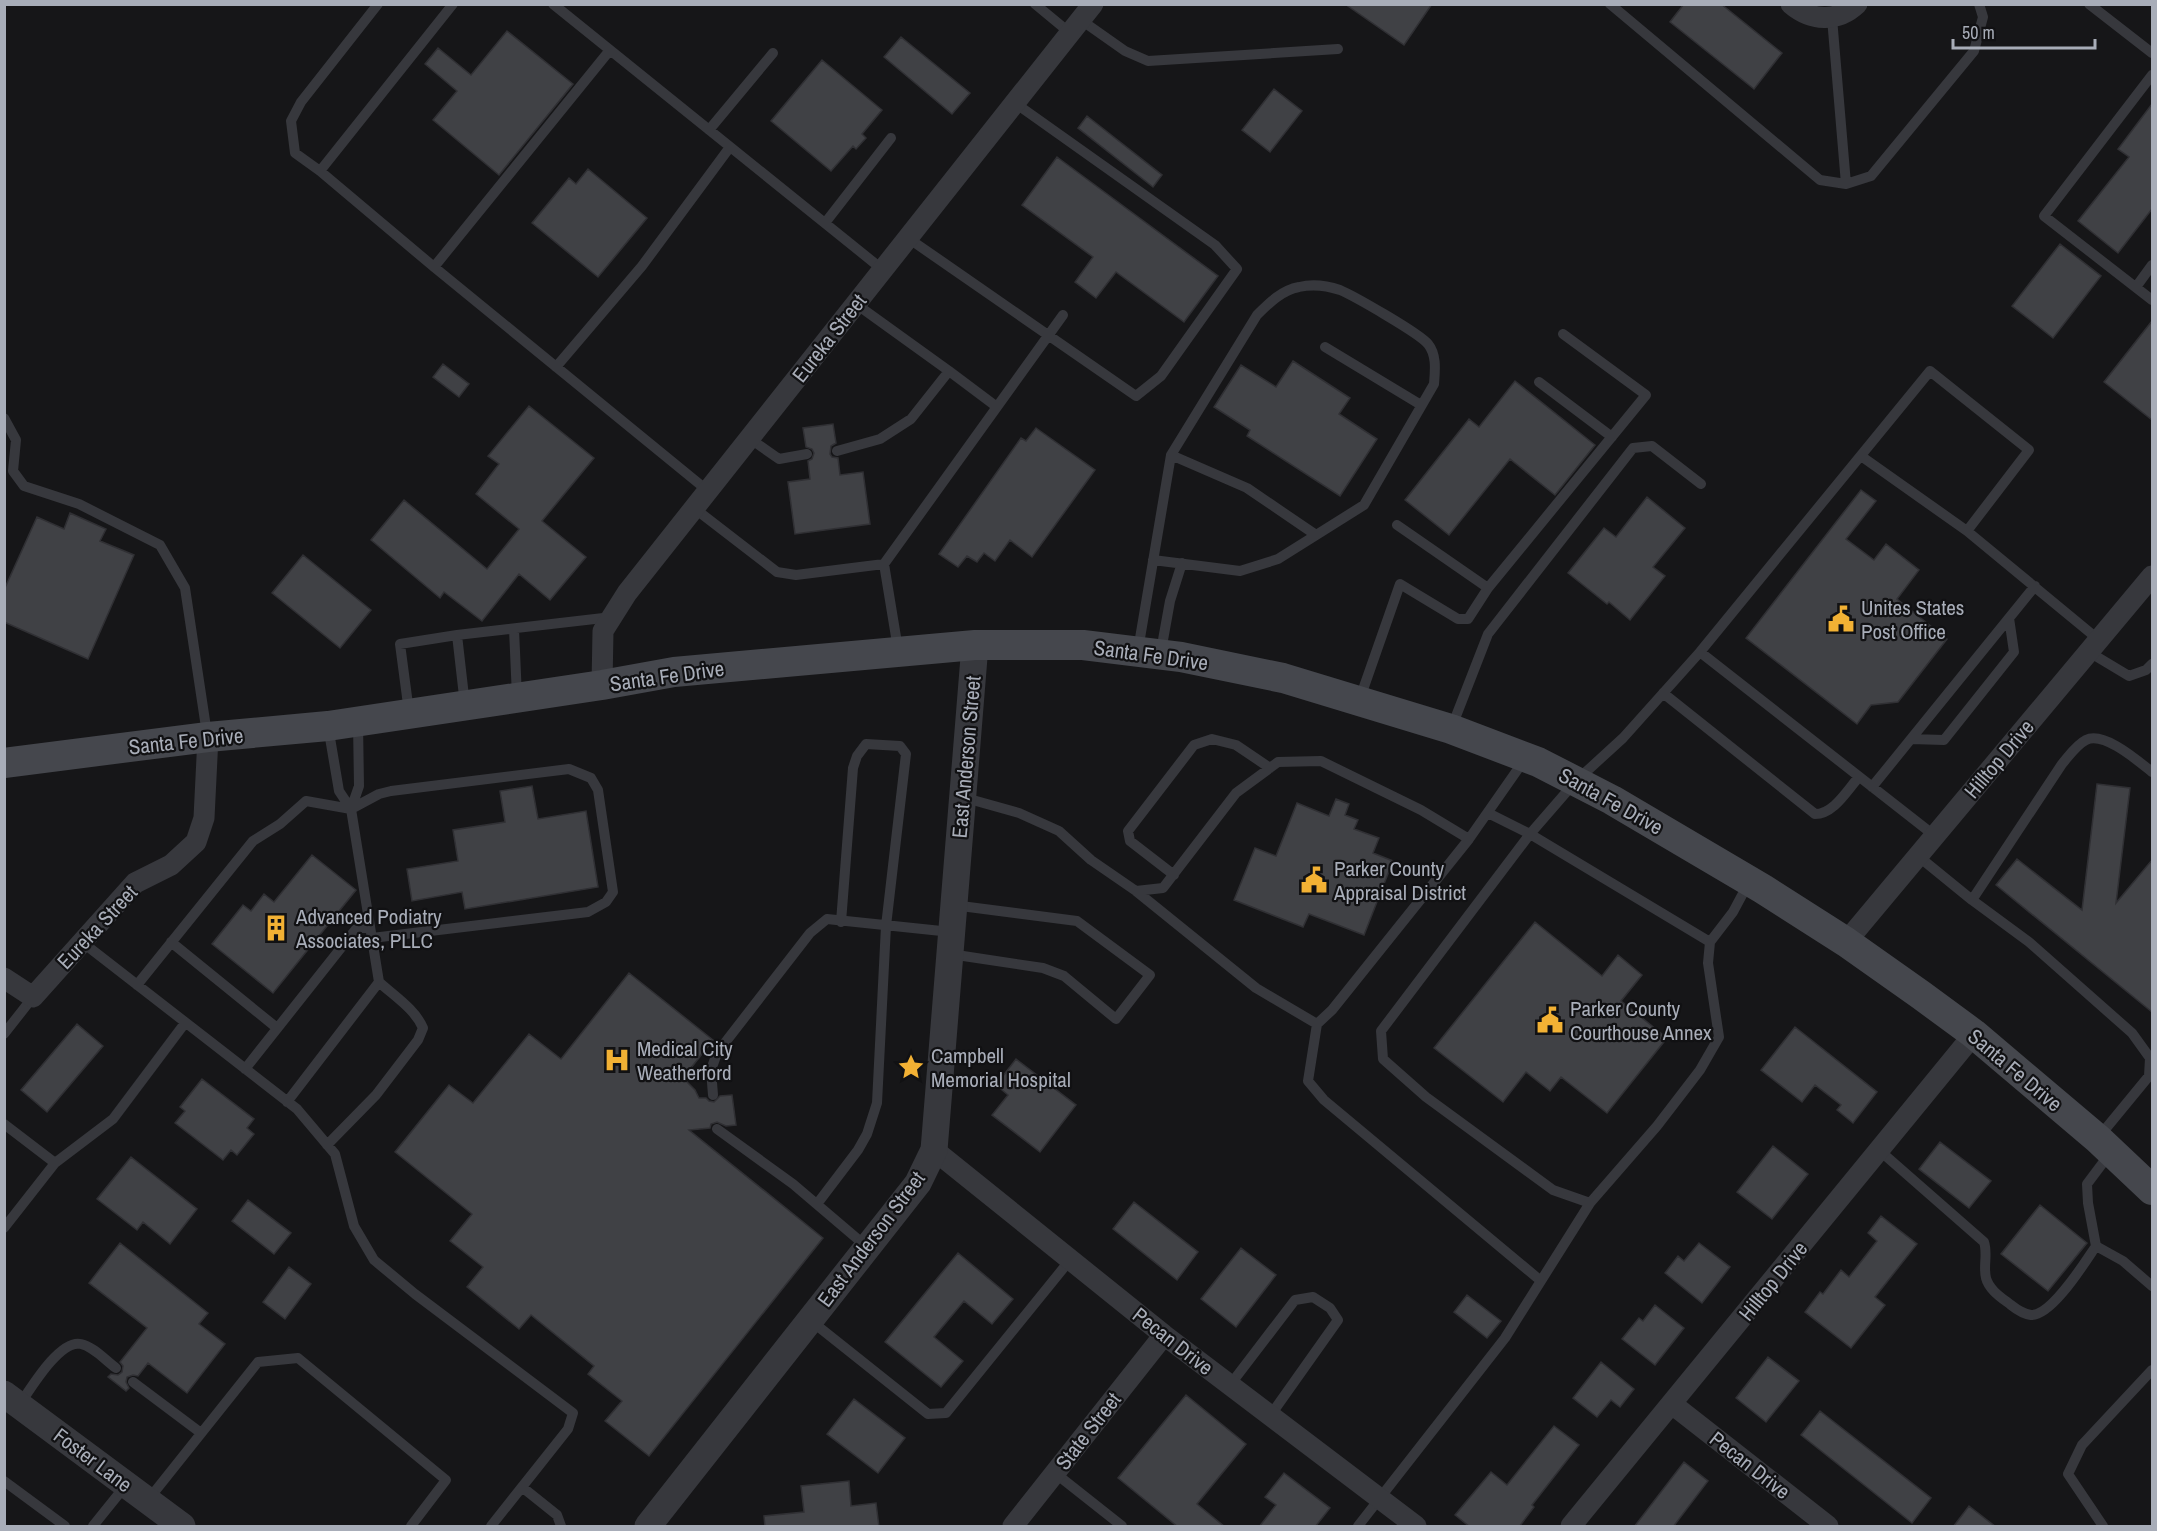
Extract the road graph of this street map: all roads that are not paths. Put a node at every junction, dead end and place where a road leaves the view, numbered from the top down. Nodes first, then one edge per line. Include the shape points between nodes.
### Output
1 (378, 4) edge
2 (453, 4) edge
3 (553, 4) edge
4 (1035, 4) edge
5 (1610, 4) edge
6 (1791, 4) edge
7 (1857, 4) edge
8 (1978, 4) edge
9 (2089, 4) edge
10 (1832, 18) junction
11 (1081, 19) edge
12 (1338, 49) dead end
13 (610, 50) junction
14 (773, 53) dead end
15 (2152, 53) edge
16 (2152, 75) edge
17 (1015, 103) junction
18 (709, 130) junction
19 (891, 138) dead end
20 (730, 147) junction
21 (320, 171) junction
22 (1846, 184) junction
23 (825, 223) junction
24 (908, 238) junction
25 (2152, 265) edge
26 (434, 267) junction
27 (883, 270) junction
28 (2136, 287) junction
29 (2152, 300) edge
30 (856, 304) junction
31 (1064, 315) dead end
32 (1563, 334) dead end
33 (1048, 337) junction
34 (1325, 346) dead end
35 (556, 366) junction
36 (949, 371) junction
37 (1539, 382) dead end
38 (1421, 405) junction
39 (997, 408) junction
40 (4, 418) edge
41 (1612, 437) junction
42 (749, 438) junction
43 (837, 451) dead end
44 (807, 454) dead end
45 (1172, 455) junction
46 (1861, 456) junction
47 (1701, 484) dead end
48 (708, 491) junction
49 (694, 508) junction
50 (1397, 525) dead end
51 (1967, 531) junction
52 (1316, 535) junction
53 (1153, 560) junction
54 (1182, 563) junction
55 (884, 564) junction
56 (2152, 576) edge
57 (2035, 586) junction
58 (1488, 588) junction
59 (612, 617) junction
60 (2009, 618) junction
61 (514, 629) junction
62 (457, 635) junction
63 (975, 645) junction
64 (2094, 646) junction
65 (899, 652) junction
66 (1700, 652) junction
67 (1149, 653) junction
68 (2152, 664) edge
69 (602, 685) junction
70 (1663, 693) junction
71 (517, 697) junction
72 (1358, 701) junction
73 (465, 705) junction
74 (410, 714) junction
75 (358, 722) junction
76 (327, 726) junction
77 (1451, 729) junction
78 (208, 737) junction
79 (1911, 739) junction
80 (1527, 758) junction
81 (4, 762) edge
82 (1270, 768) junction
83 (2152, 772) edge
84 (1859, 777) junction
85 (1576, 781) junction
86 (1872, 787) junction
87 (962, 797) junction
88 (351, 809) junction
89 (1488, 813) junction
90 (1530, 834) junction
91 (1935, 836) junction
92 (1469, 838) junction
93 (1918, 856) junction
94 (1174, 875) junction
95 (1750, 881) junction
96 (1136, 891) junction
97 (1972, 900) junction
98 (841, 922) junction
99 (370, 926) junction
100 (886, 926) junction
101 (951, 930) junction
102 (372, 938) junction
103 (82, 942) junction
104 (171, 942) junction
105 (1710, 942) junction
106 (1846, 942) junction
107 (4, 978) edge
108 (379, 982) junction
109 (137, 985) junction
110 (33, 997) junction
111 (185, 1023) junction
112 (1317, 1023) junction
113 (277, 1028) junction
114 (4, 1034) edge
115 (1974, 1034) junction
116 (245, 1069) junction
117 (2151, 1075) edge
118 (713, 1095) dead end
119 (287, 1102) junction
120 (4, 1124) edge
121 (717, 1129) dead end
122 (327, 1144) junction
123 (2105, 1145) junction
124 (934, 1150) junction
125 (1879, 1150) junction
126 (55, 1163) junction
127 (2152, 1190) edge
128 (1590, 1203) junction
129 (817, 1204) junction
130 (4, 1228) edge
131 (2097, 1246) junction
132 (867, 1247) junction
133 (1070, 1260) junction
134 (1540, 1281) junction
135 (2152, 1286) edge
136 (810, 1320) junction
137 (1164, 1335) junction
138 (116, 1368) dead end
139 (2152, 1370) edge
140 (133, 1382) dead end
141 (1230, 1385) junction
142 (12, 1399) edge
143 (1672, 1404) junction
144 (1270, 1416) junction
145 (201, 1433) junction
146 (1055, 1473) junction
147 (4, 1481) edge
148 (522, 1487) junction
149 (137, 1492) junction
150 (1380, 1499) junction
151 (65, 1527) edge
152 (93, 1527) edge
153 (182, 1527) edge
154 (411, 1527) edge
155 (491, 1527) edge
156 (561, 1527) edge
157 (648, 1527) edge
158 (1013, 1527) edge
159 (1122, 1527) edge
160 (1358, 1527) edge
161 (1416, 1527) edge
162 (1571, 1527) edge
163 (1828, 1527) edge
164 (2103, 1527) edge

1 - 21 lane via 301,102 291,121 295,153
2 - 21 lane
3 - 13 lane
4 - 11 lane
5 - 22 lane via 1820,180
6 - 10 street via 1811,16
7 - 10 street
8 - 22 lane via 1983,17 1974,51 1871,176
9 - 15 lane
10 - 22 lane
11 - 12 lane via 1125,51 1148,62
11 - 17 street, Eureka Street
13 - 18 lane
13 - 26 lane
14 - 18 lane
16 - 28 lane via 2044,216
17 - 24 street, Eureka Street
17 - 33 lane via 1215,245 1237,269 1161,376 1136,396
18 - 20 lane
19 - 23 lane
20 - 23 lane
20 - 35 lane via 642,266
21 - 26 lane
23 - 27 lane
24 - 27 street, Eureka Street
24 - 33 lane
25 - 28 lane
26 - 35 lane
27 - 30 street, Eureka Street
28 - 29 lane
30 - 36 lane
30 - 42 street, Eureka Street
31 - 33 lane
32 - 41 lane via 1646,395
33 - 39 lane
34 - 38 lane
35 - 48 lane
36 - 39 lane
36 - 43 lane via 911,418 880,439
37 - 41 lane
38 - 45 lane via 1434,384 1436,364 1428,344 1341,291 1323,286 1298,287 1274,298 1257,315
38 - 52 lane via 1364,505
39 - 55 lane
40 - 78 lane via 16,440 13,471 24,486 79,504 160,545 185,588
41 - 58 lane
42 - 44 lane via 779,459
42 - 48 street, Eureka Street
45 - 52 lane via 1247,488
45 - 53 lane
46 - 51 lane
46 - 51 lane via 1930,371 2029,450
46 - 66 lane
47 - 77 lane via 1652,446 1633,447 1488,634
48 - 49 street, Eureka Street
49 - 55 lane via 777,572 796,575
49 - 59 street, Eureka Street
50 - 58 lane
51 - 57 lane
52 - 54 lane via 1278,559 1240,571
53 - 54 lane
53 - 67 lane
54 - 67 lane
55 - 65 lane
56 - 64 street, Hilltop Drive
57 - 60 lane
57 - 64 lane
58 - 72 lane via 1468,619 1458,619 1400,584
59 - 61 lane
59 - 69 street, Eureka Street via 603,631
60 - 79 lane
60 - 79 lane via 2014,652 1944,740
61 - 62 lane
61 - 71 lane
62 - 73 lane
62 - 74 lane via 399,644
63 - 65 main road, Santa Fe Drive
63 - 67 main road, Santa Fe Drive via 1083,645
63 - 87 street, East Anderson Street
64 - 68 lane via 2129,676
64 - 91 street, Hilltop Drive
65 - 69 main road, Santa Fe Drive via 674,672
66 - 70 lane
66 - 84 lane
67 - 72 main road, Santa Fe Drive via 1283,678
69 - 71 main road, Santa Fe Drive
70 - 84 lane via 1815,814 1830,810
70 - 85 lane via 1623,738
71 - 73 main road, Santa Fe Drive
72 - 77 main road, Santa Fe Drive
73 - 74 main road, Santa Fe Drive
74 - 75 main road, Santa Fe Drive
75 - 76 main road, Santa Fe Drive
75 - 88 lane via 359,786
76 - 78 main road, Santa Fe Drive
76 - 88 lane via 339,791
77 - 80 main road, Santa Fe Drive
78 - 81 main road, Santa Fe Drive
78 - 103 street, Eureka Street via 204,818 196,842 171,865 135,883
79 - 86 lane
80 - 85 main road, Santa Fe Drive
80 - 89 lane
82 - 92 lane via 1278,762 1321,761
82 - 94 lane via 1236,794
82 - 94 lane via 1236,745 1212,739 1194,745 1128,831 1131,841
83 - 97 lane via 2108,741 2086,740 2062,764
84 - 86 lane
85 - 90 lane
85 - 95 main road, Santa Fe Drive
86 - 91 lane
87 - 96 lane via 1019,813 1059,831
87 - 101 street, East Anderson Street
88 - 99 lane
88 - 102 lane via 391,791 569,769 591,778 598,790 613,892 606,902 588,912
88 - 104 lane via 306,801 253,841
89 - 90 lane
89 - 92 lane
90 - 105 lane
90 - 128 lane via 1381,1031 1383,1059 1426,1097 1553,1190
91 - 93 street, Hilltop Drive
92 - 112 lane via 1332,1010
93 - 97 lane
93 - 106 street, Hilltop Drive
94 - 96 lane via 1163,888
95 - 105 lane
95 - 106 main road, Santa Fe Drive
96 - 112 lane via 1256,988
97 - 117 lane via 2029,942 2132,1033 2150,1058
98 - 100 lane
98 - 100 lane via 857,756 866,744 892,744 900,746 906,754
98 - 118 lane via 827,919 810,933 717,1053 711,1070
99 - 102 lane
99 - 113 lane via 356,929
100 - 101 lane
100 - 129 lane via 877,1103 858,1150
101 - 101 lane via 1064,976 1116,1019 1150,975 1077,921
101 - 124 street, East Anderson Street
102 - 108 lane
103 - 109 lane
103 - 110 street, Eureka Street
104 - 109 lane
104 - 113 lane
105 - 128 lane via 1708,963 1719,1037 1693,1080
106 - 115 main road, Santa Fe Drive
107 - 110 street
108 - 119 lane
108 - 122 lane via 420,1019 423,1028 376,1095
109 - 111 lane
110 - 114 lane
111 - 116 lane
111 - 126 lane via 113,1119
112 - 134 lane via 1308,1081 1324,1100
113 - 116 lane
115 - 123 main road, Santa Fe Drive
115 - 125 street, Hilltop Drive
116 - 119 lane
117 - 123 lane
119 - 122 lane
120 - 126 lane
121 - 129 lane
122 - 148 lane via 335,1154 354,1226 374,1260 573,1413 568,1429
123 - 127 main road, Santa Fe Drive
123 - 131 lane via 2087,1184
124 - 132 street, East Anderson Street via 918,1183
124 - 133 street, Pecan Drive
125 - 131 lane via 1984,1242 1986,1279 2017,1310 2032,1315 2046,1310
125 - 143 street, Hilltop Drive
126 - 130 lane
128 - 134 lane
129 - 132 lane
131 - 135 lane via 2123,1261
132 - 136 street, East Anderson Street
133 - 136 lane via 946,1413 928,1414
133 - 137 street, Pecan Drive
134 - 150 lane via 1505,1338
136 - 157 street, East Anderson Street
137 - 141 street, Pecan Drive
137 - 146 street, State Street
138 - 142 lane via 90,1347 79,1343 68,1346
139 - 164 lane via 2082,1445 2068,1474
140 - 145 lane
141 - 144 street, Pecan Drive
141 - 144 lane via 1295,1300 1313,1297 1330,1308 1338,1320
142 - 149 street, Foster Lane
143 - 162 street, Hilltop Drive
143 - 163 street, Pecan Drive
144 - 150 street, Pecan Drive
145 - 149 lane
145 - 154 lane via 258,1362 298,1358 446,1480
146 - 158 street, State Street
146 - 159 lane
147 - 151 lane
148 - 155 lane
148 - 156 lane via 557,1515
149 - 152 lane
149 - 153 street, Foster Lane
150 - 160 lane
150 - 161 street, Pecan Drive

